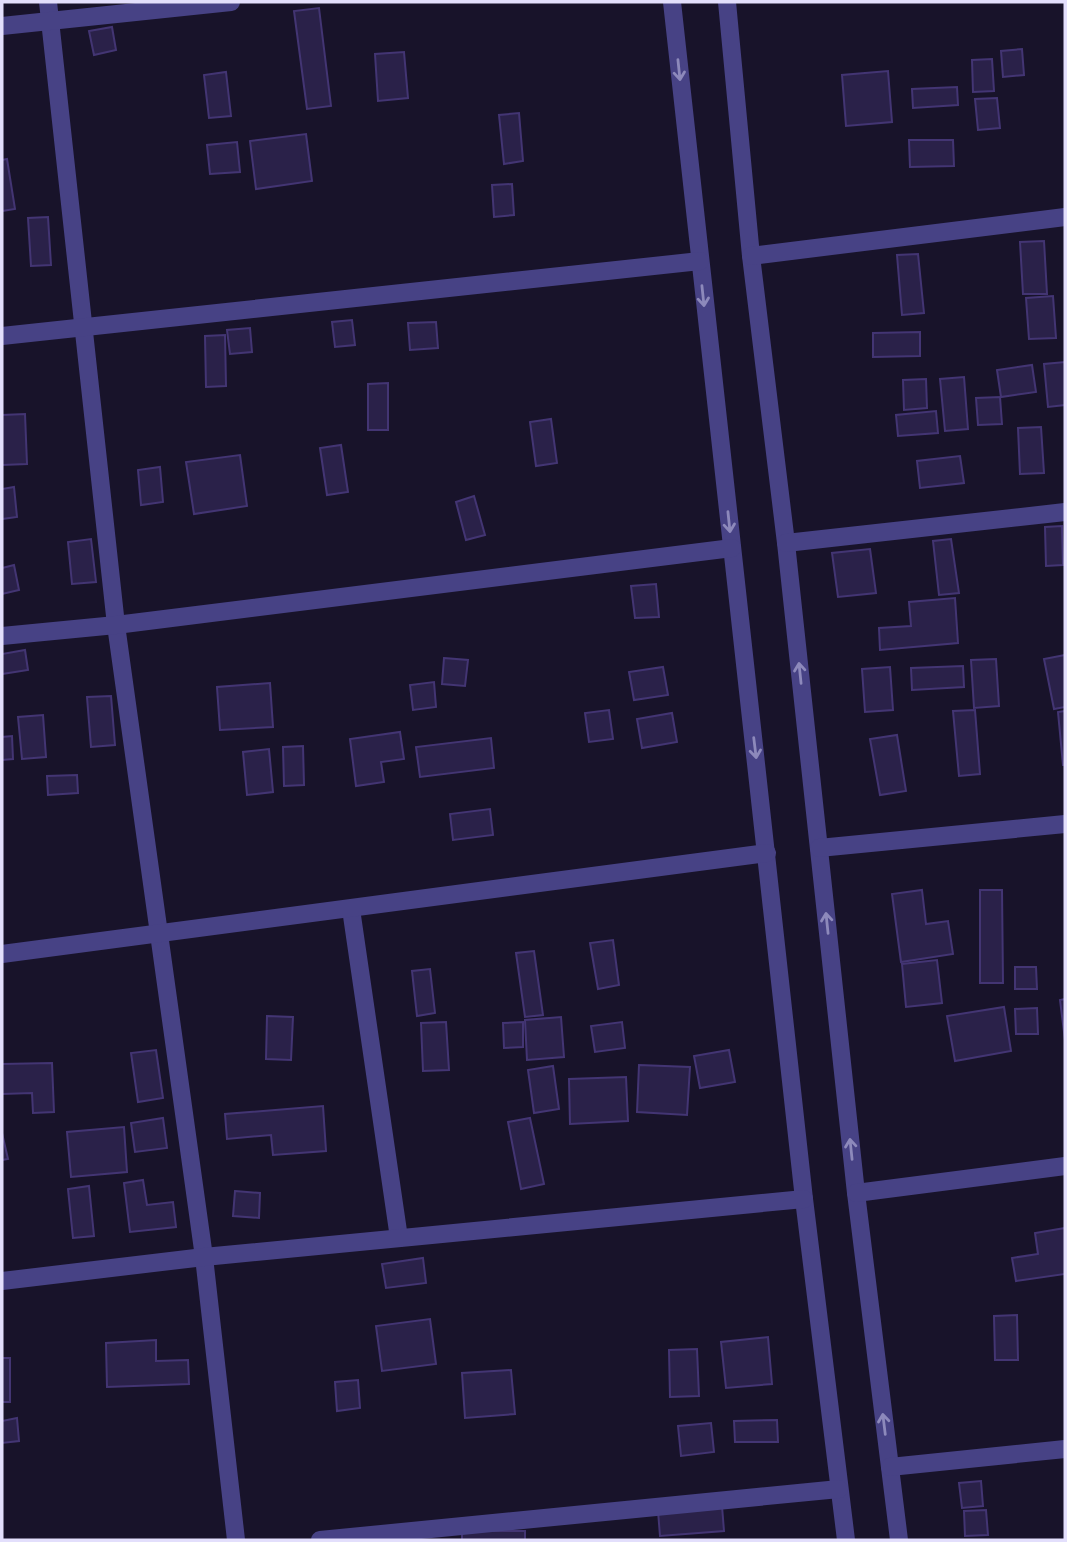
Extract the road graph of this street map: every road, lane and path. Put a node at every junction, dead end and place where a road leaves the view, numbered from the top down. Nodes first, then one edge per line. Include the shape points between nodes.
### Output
1 (48, 2) edge
2 (231, 2) edge
3 (672, 2) edge
4 (727, 2) edge
5 (50, 21) junction
6 (2, 26) edge
7 (1065, 217) edge
8 (751, 256) junction
9 (700, 261) junction
10 (83, 328) junction
11 (2, 336) edge
12 (1065, 512) edge
13 (786, 543) junction
14 (732, 548) junction
15 (116, 625) junction
16 (2, 636) edge
17 (1065, 824) edge
18 (819, 848) junction
19 (767, 853) junction
20 (351, 909) junction
21 (161, 934) junction
22 (2, 954) edge
23 (1065, 1166) edge
24 (856, 1193) junction
25 (804, 1199) junction
26 (399, 1238) junction
27 (204, 1257) junction
28 (2, 1281) edge
29 (1065, 1449) edge
30 (890, 1467) junction
31 (839, 1489) junction
32 (236, 1540) edge
33 (320, 1540) edge
34 (846, 1540) edge
35 (899, 1540) edge

1 - 5 street
2 - 5 street
3 -> 9 street
4 - 8 street
5 - 6 street
5 - 10 street
7 - 8 street
8 - 13 street
9 - 10 street
9 -> 14 street
10 - 11 street
10 - 15 street
12 - 13 street
18 -> 13 street
14 - 15 street
14 -> 19 street
15 - 16 street
15 - 21 street
17 - 18 street
24 -> 18 street
19 - 20 street
19 - 25 street
20 - 21 street
20 - 26 street
21 - 22 street
21 - 27 street
23 - 24 street
30 -> 24 street
25 - 26 street
25 - 31 street
26 - 27 street
27 - 28 street
27 - 32 street
29 - 30 street
30 - 35 street
31 - 33 street
31 - 34 street

